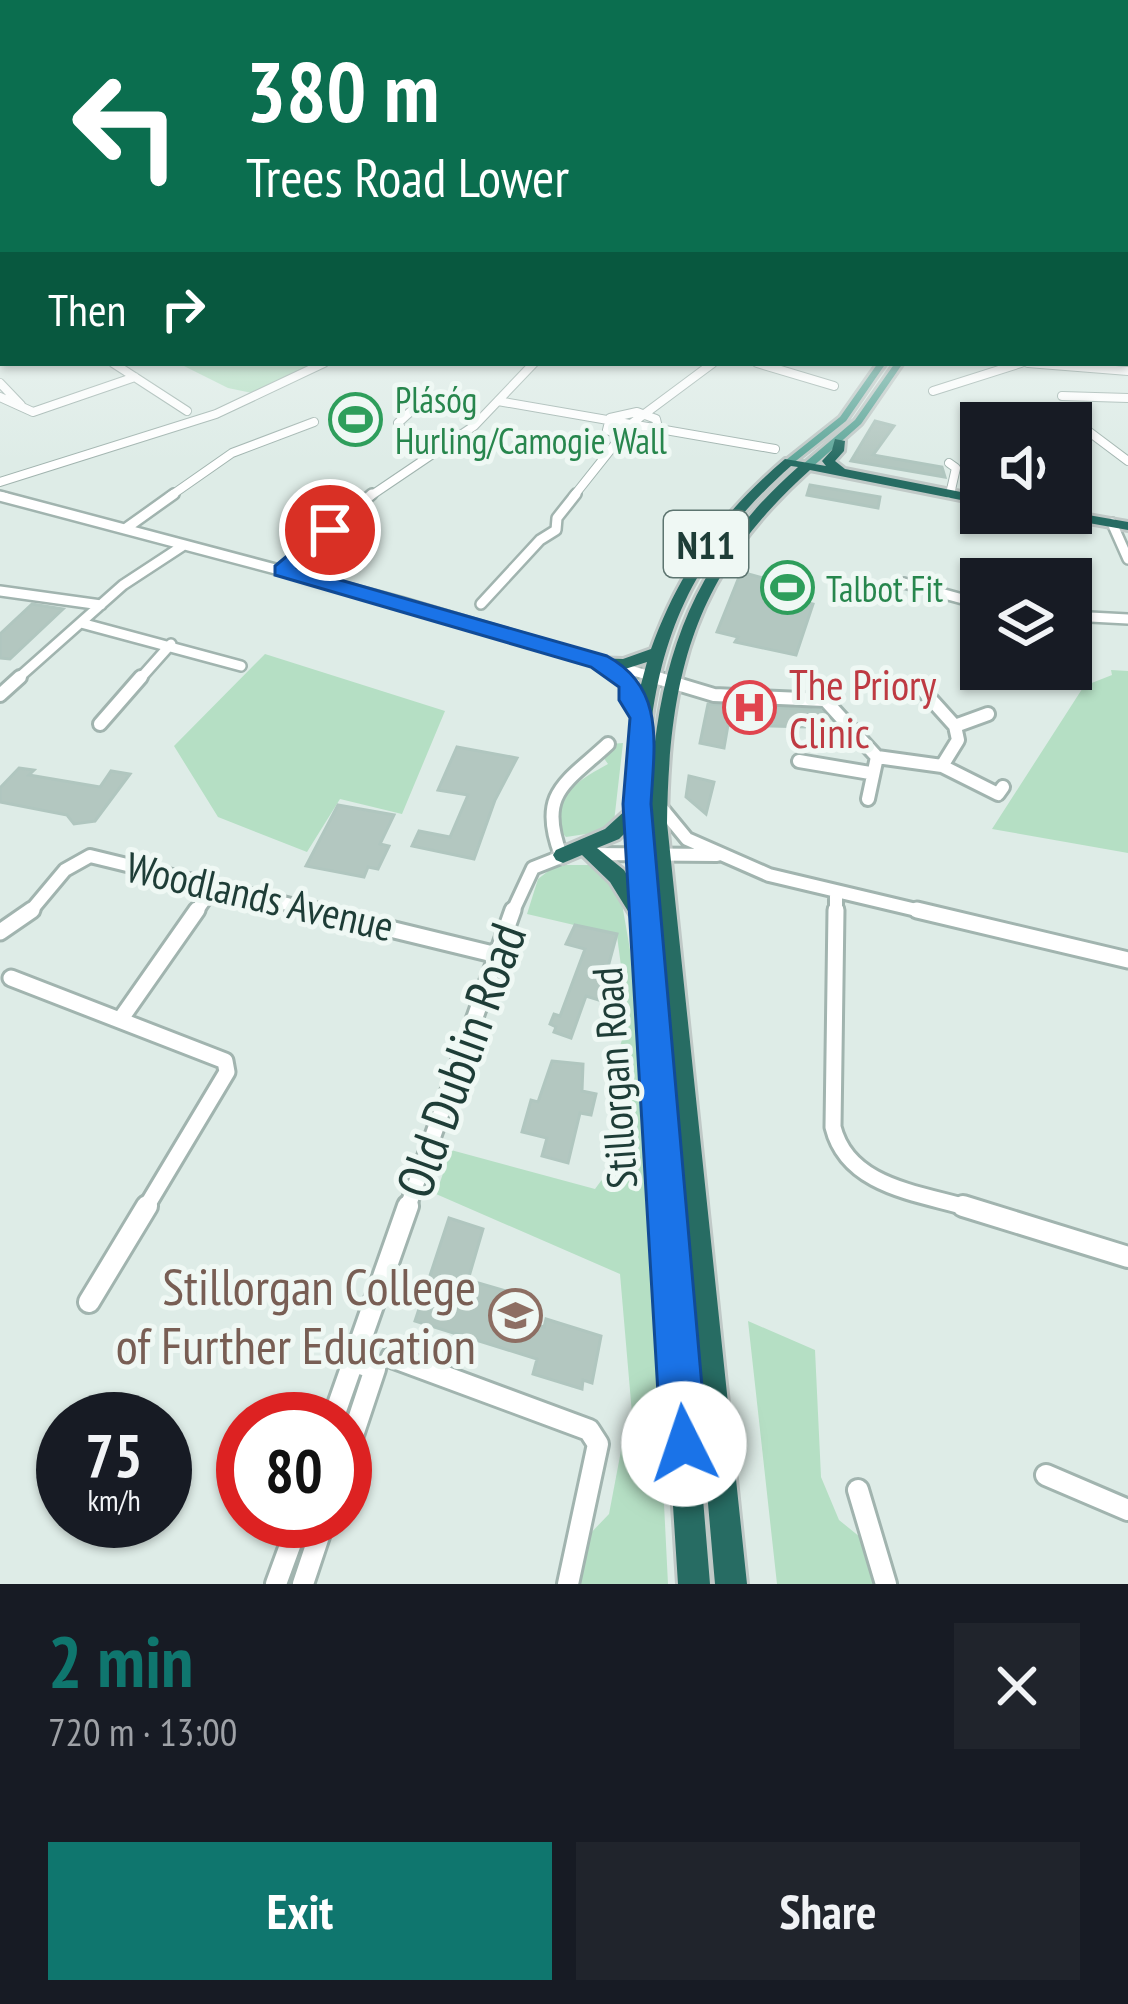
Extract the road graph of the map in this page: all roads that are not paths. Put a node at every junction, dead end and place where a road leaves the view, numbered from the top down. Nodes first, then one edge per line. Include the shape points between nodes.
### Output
1 (118, 366) edge
2 (318, 366) edge
3 (531, 366) edge
4 (709, 366) edge
5 (767, 366) edge
6 (880, 366) edge
7 (897, 366) edge
8 (1014, 366) edge
9 (1063, 366) edge
10 (1128, 371) edge
11 (135, 377) junction
12 (0, 383) edge
13 (834, 386) dead end
14 (933, 391) dead end
15 (1062, 396) dead end
16 (0, 397) edge
17 (1128, 398) edge
18 (498, 401) junction
19 (18, 406) junction
20 (188, 411) dead end
21 (410, 412) dead end
22 (645, 413) junction
23 (608, 420) junction
24 (314, 422) dead end
25 (631, 424) junction
26 (661, 429) junction
27 (1092, 434) edge
28 (621, 438) junction
29 (838, 441) junction
30 (450, 444) junction
31 (776, 449) dead end
32 (806, 449) junction
33 (1128, 461) edge
34 (789, 462) junction
35 (949, 463) dead end
36 (806, 466) junction
37 (847, 476) junction
38 (2, 489) edge
39 (950, 494) junction
40 (960, 496) edge
41 (1092, 519) edge
42 (1112, 523) junction
43 (1128, 526) edge
44 (125, 529) junction
45 (184, 544) junction
46 (1128, 559) edge
47 (283, 571) junction
48 (904, 584) dead end
49 (0, 590) edge
50 (960, 599) edge
51 (101, 604) junction
52 (481, 604) dead end
53 (1092, 617) edge
54 (1128, 619) edge
55 (81, 623) junction
56 (171, 644) junction
57 (658, 652) junction
58 (599, 662) junction
59 (0, 671) edge
60 (218, 673) dead end
61 (21, 675) junction
62 (652, 676) junction
63 (672, 682) junction
64 (919, 686) dead end
65 (0, 695) edge
66 (988, 714) dead end
67 (642, 718) junction
68 (100, 724) dead end
69 (956, 726) junction
70 (608, 744) dead end
71 (877, 757) junction
72 (799, 761) dead end
73 (942, 766) junction
74 (869, 773) junction
75 (1003, 787) dead end
76 (868, 800) dead end
77 (648, 806) junction
78 (652, 852) junction
79 (591, 854) junction
80 (562, 855) junction
81 (717, 855) junction
82 (215, 885) junction
83 (836, 895) junction
84 (644, 922) junction
85 (0, 932) edge
86 (497, 955) junction
87 (1128, 960) edge
88 (11, 978) dead end
89 (120, 1020) junction
90 (1128, 1257) edge
91 (89, 1302) dead end
92 (392, 1358) dead end
93 (353, 1361) junction
94 (342, 1392) edge
95 (367, 1392) edge
96 (1046, 1475) dead end
97 (858, 1490) dead end
98 (1128, 1510) edge
99 (288, 1548) edge
100 (315, 1548) edge
101 (275, 1584) edge
102 (303, 1584) edge
103 (568, 1584) edge
104 (694, 1584) edge
105 (731, 1584) edge
106 (886, 1584) edge

1 - 11 street
2 - 38 street via 206,418 14,477
3 - 18 street
4 - 22 street
5 - 13 street
6 - 32 main road, Stillorgan Road via 843,419
7 - 29 main road, Stillorgan Road
8 - 14 street
9 - 10 street
11 - 19 street via 33,412
11 - 20 street
12 - 19 street via 23,402
15 - 17 street
16 - 19 street
18 - 23 street
18 - 30 street
21 - 30 street via 398,423 403,432
22 - 23 street
22 - 25 street
22 - 26 street
23 - 25 street
23 - 28 street via 607,430
24 - 44 street via 232,453
25 - 26 street
25 - 28 street
26 - 28 street
26 - 31 street
27 - 33 street
28 - 52 street via 556,518 556,530
29 - 32 main road via 824,451
29 - 36 main road, Stillorgan Road
29 - 37 highway via 828,461
30 - 47 street via 362,502
32 - 34 main road, Stillorgan Road
34 - 36 highway
34 - 57 highway, Stillorgan Road / N11 via 711,536
35 - 39 street via 956,468
36 - 37 highway
36 - 63 highway, Stillorgan Road / N11 via 757,509 719,558
37 - 39 highway
38 - 44 street
39 - 40 highway
41 - 42 highway
42 - 43 highway
42 - 46 street
44 - 45 street
45 - 47 street
45 - 51 street
47 - 58 street
48 - 50 street
49 - 51 street
51 - 55 street
53 - 54 street
55 - 56 street
55 - 61 street
56 - 60 street via 235,664
56 - 68 street
57 - 58 highway via 624,664
57 - 62 highway, Stillorgan Road / N11
58 - 62 street
58 - 67 highway via 624,675
59 - 61 street
61 - 65 street
62 - 63 street
62 - 67 highway, Stillorgan Road / N11
63 - 71 street via 736,698 825,700
63 - 77 highway, Stillorgan Road / N11
64 - 69 street
66 - 69 street
67 - 77 highway, Stillorgan Road / N11 via 636,766
69 - 73 street via 958,740
70 - 80 street via 597,765 551,800 548,829
71 - 73 street
71 - 74 street
72 - 74 street
73 - 75 street via 998,794
74 - 76 street
77 - 78 highway, Stillorgan Road / N11
77 - 80 highway via 612,834
77 - 81 street
78 - 79 street
78 - 81 street
78 - 84 highway, Stillorgan Road / N11
78 - 105 highway, Stillorgan Road / N11
79 - 80 street
79 - 84 highway, N11 via 617,877
80 - 86 street, Old Dublin Road via 532,868
81 - 83 street
82 - 85 street, Woodlands Avenue via 90,856 71,863 25,919
82 - 86 street, Woodlands Avenue
82 - 89 street
83 - 87 street
83 - 90 street via 833,1126 849,1166
84 - 104 highway, Stillorgan Road / N11
86 - 93 street, Old Dublin Road
88 - 89 street
89 - 91 street via 225,1061 227,1072
92 - 103 street via 589,1430 598,1444
93 - 94 street, Old Dublin Road
93 - 95 street via 375,1369
96 - 98 street
97 - 106 street
99 - 101 street
100 - 102 street

